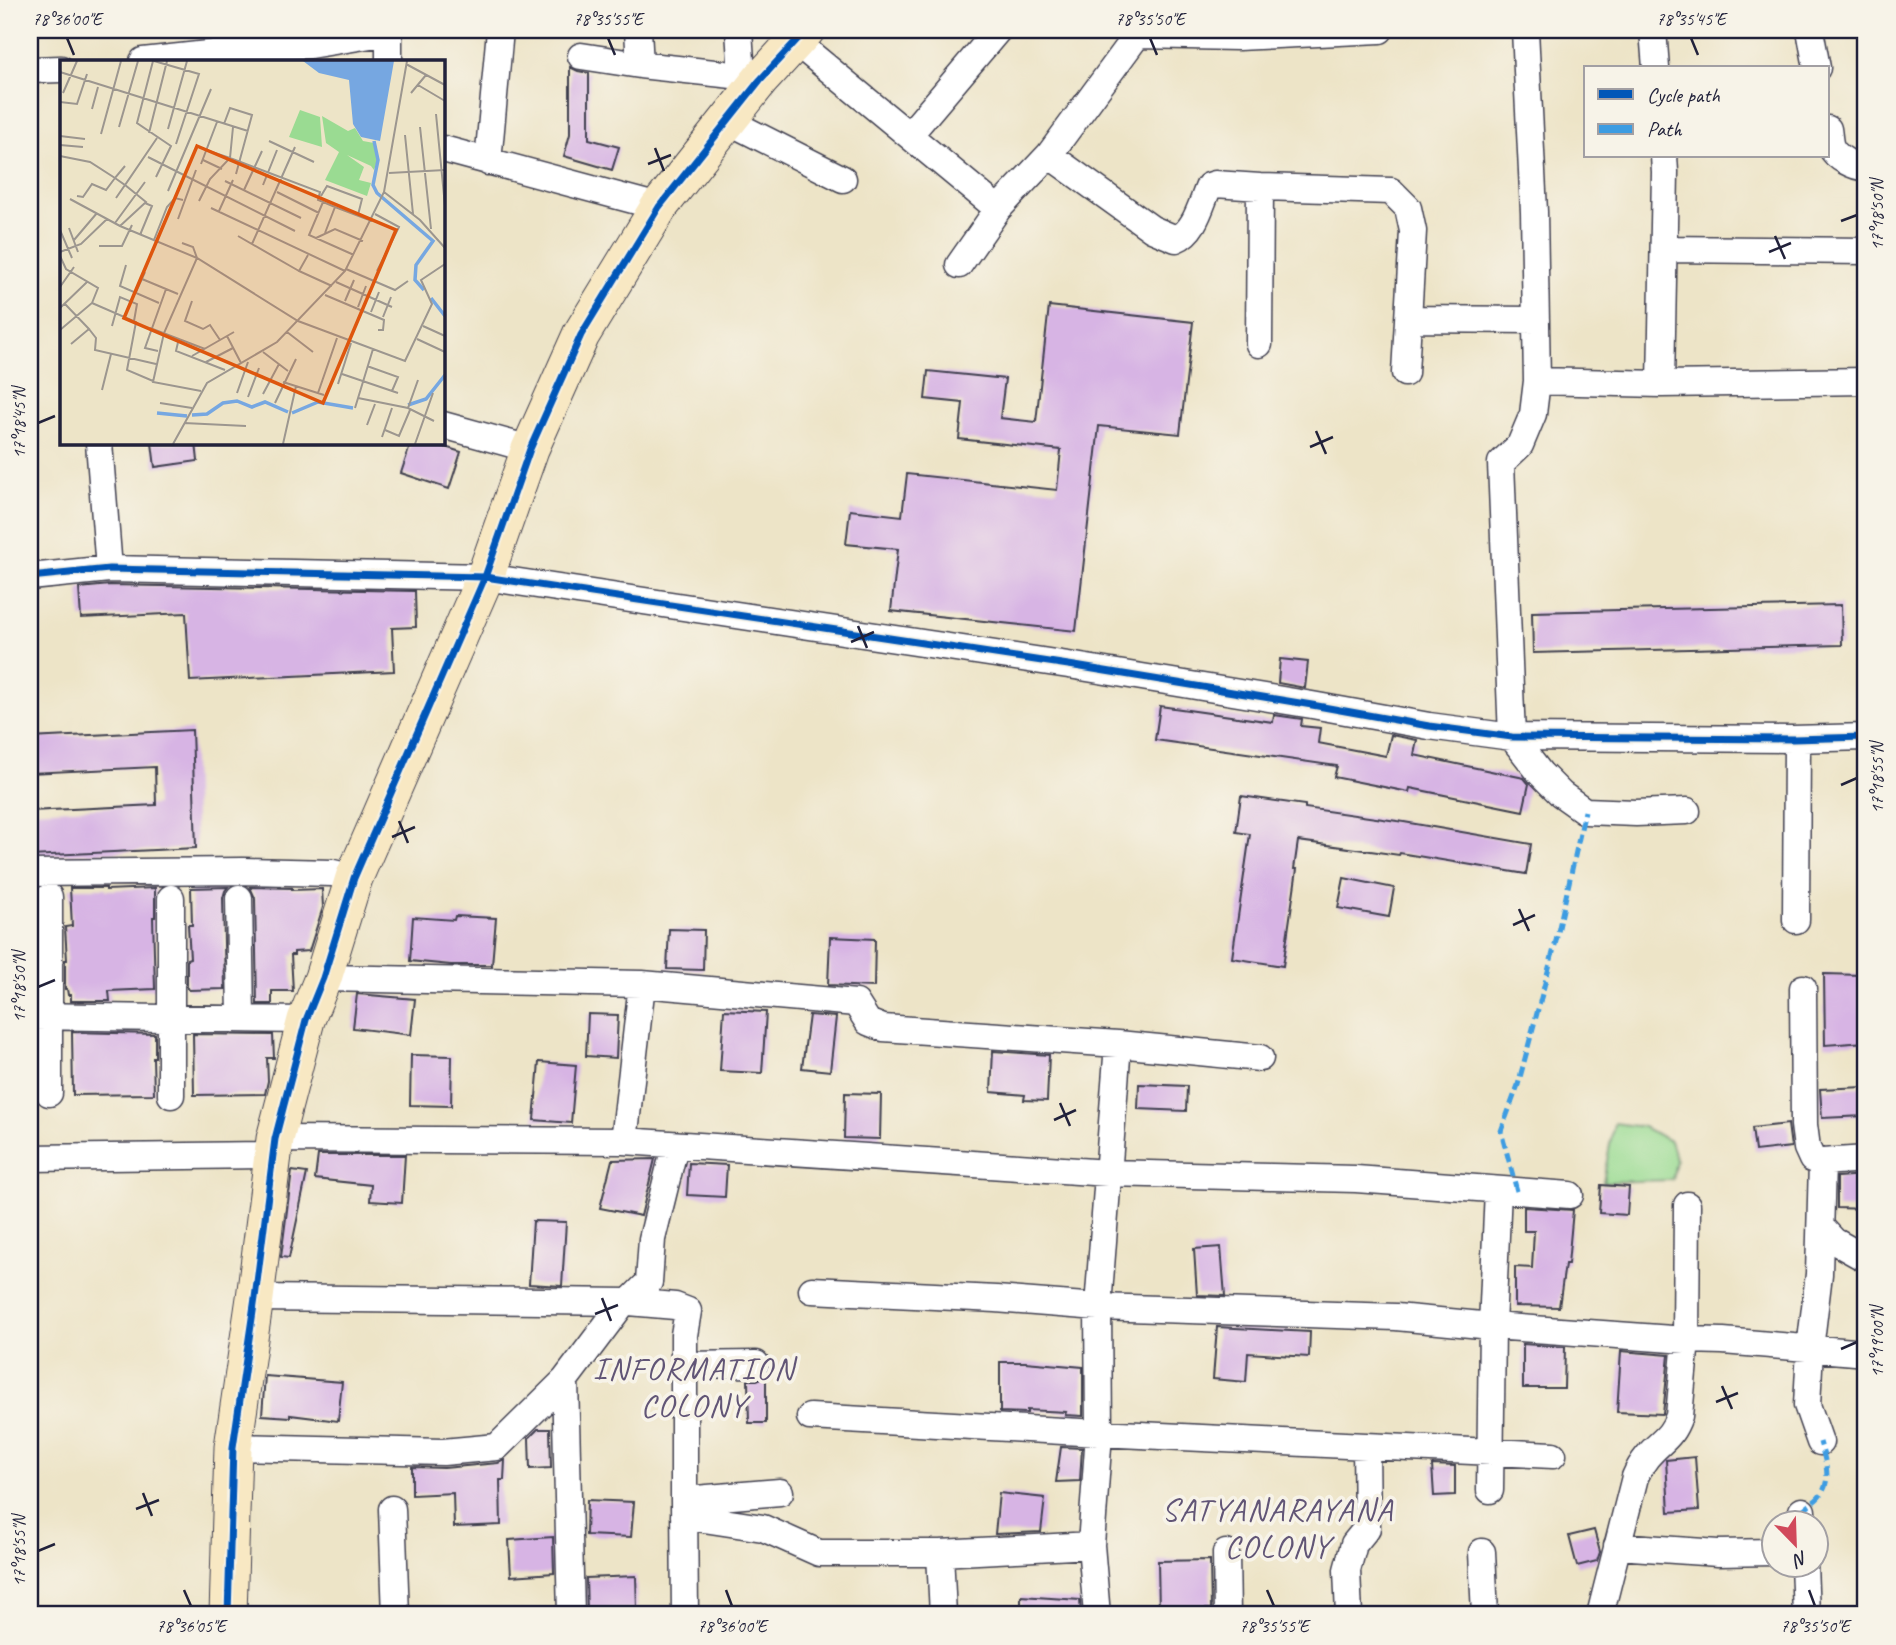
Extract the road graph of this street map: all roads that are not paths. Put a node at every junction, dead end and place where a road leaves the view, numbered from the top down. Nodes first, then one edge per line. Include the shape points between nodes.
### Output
1 (500, 30) edge
2 (638, 30) edge
3 (739, 30) edge
4 (998, 30) edge
5 (1380, 30) edge
6 (1525, 30) edge
7 (1653, 30) edge
8 (1810, 30) edge
9 (389, 31) edge
10 (1139, 32) edge
11 (801, 36) edge
12 (270, 39) edge
13 (311, 53) edge
14 (581, 56) dead end
15 (149, 60) edge
16 (389, 60) edge
17 (640, 65) junction
18 (1656, 66) edge
19 (1817, 66) edge
20 (60, 69) edge
21 (30, 70) edge
22 (751, 78) junction
23 (728, 121) junction
24 (909, 135) junction
25 (1829, 135) edge
26 (444, 149) edge
27 (1049, 155) junction
28 (1664, 158) edge
29 (488, 162) junction
30 (1866, 167) edge
31 (843, 179) dead end
32 (1260, 187) junction
33 (659, 207) junction
34 (998, 209) junction
35 (1664, 249) junction
36 (1866, 251) edge
37 (959, 265) dead end
38 (1408, 319) junction
39 (1536, 320) junction
40 (1259, 344) dead end
41 (1405, 373) dead end
42 (1537, 381) junction
43 (1866, 381) edge
44 (1661, 384) junction
45 (444, 425) edge
46 (99, 444) edge
47 (530, 449) junction
48 (108, 569) junction
49 (30, 577) edge
50 (485, 577) junction
51 (1512, 737) junction
52 (1866, 737) edge
53 (1797, 739) junction
54 (1687, 811) dead end
55 (30, 873) edge
56 (354, 878) junction
57 (49, 897) dead end
58 (171, 898) dead end
59 (239, 898) dead end
60 (1796, 920) dead end
61 (323, 978) junction
62 (642, 984) junction
63 (1803, 988) dead end
64 (39, 1016) edge
65 (172, 1018) junction
66 (241, 1018) junction
67 (306, 1020) junction
68 (1118, 1044) junction
69 (1260, 1058) dead end
70 (49, 1093) dead end
71 (171, 1095) dead end
72 (624, 1141) junction
73 (675, 1146) junction
74 (274, 1147) junction
75 (30, 1158) edge
76 (1866, 1159) edge
77 (1822, 1162) junction
78 (1108, 1173) junction
79 (1498, 1190) junction
80 (1570, 1195) dead end
81 (1687, 1205) dead end
82 (1821, 1227) junction
83 (1866, 1259) edge
84 (812, 1290) dead end
85 (255, 1298) junction
86 (626, 1303) junction
87 (1098, 1307) junction
88 (1492, 1326) junction
89 (1686, 1340) junction
90 (1810, 1349) junction
91 (1866, 1353) edge
92 (756, 1364) dead end
93 (685, 1365) junction
94 (565, 1380) junction
95 (810, 1417) dead end
96 (1099, 1433) junction
97 (1820, 1442) dead end
98 (1366, 1446) junction
99 (233, 1447) junction
100 (1492, 1452) junction
101 (1553, 1455) dead end
102 (1490, 1490) dead end
103 (780, 1492) dead end
104 (684, 1508) junction
105 (392, 1510) dead end
106 (1091, 1545) junction
107 (1617, 1546) junction
108 (1482, 1552) dead end
109 (1759, 1552) edge
110 (940, 1553) junction
111 (1226, 1553) dead end
112 (1805, 1578) edge
113 (228, 1615) edge
114 (396, 1615) edge
115 (571, 1615) edge
116 (685, 1615) edge
117 (943, 1615) edge
118 (1097, 1615) edge
119 (1227, 1615) edge
120 (1349, 1615) edge
121 (1486, 1615) edge
122 (1600, 1615) edge
123 (1806, 1615) edge

1 - 29 street
2 - 17 street
3 - 22 street
4 - 24 street
5 - 10 street via 1238,37
6 - 39 street
7 - 18 street
8 - 19 street
9 - 13 street
9 - 16 street
10 - 27 street
11 - 22 street
11 - 24 street
12 - 13 street
12 - 15 street
14 - 17 street
17 - 22 street
20 - 21 street
22 - 23 street
23 - 31 street
23 - 33 street
24 - 34 street
25 - 30 street via 1831,148 1842,158
26 - 29 street
27 - 32 street via 1152,229 1176,239 1190,230 1209,186
27 - 34 street
28 - 35 street
29 - 33 street
32 - 38 street via 1391,191 1408,208 1413,231
32 - 40 street
33 - 47 street via 581,335
34 - 37 street
35 - 36 street
35 - 44 street
38 - 39 street
38 - 41 street
39 - 42 street
42 - 44 street
42 - 51 street via 1533,414 1520,444 1501,463
43 - 44 street
45 - 47 street
46 - 48 street
47 - 50 street
48 - 49 street
48 - 50 street
50 - 51 street
50 - 56 street
51 - 53 street
51 - 54 street via 1540,773 1585,811
52 - 53 street
53 - 60 street
55 - 56 street via 243,871 333,873
56 - 61 street
57 - 64 street
58 - 65 street
59 - 66 street
61 - 62 street
61 - 67 street
62 - 68 street via 856,1003 868,1022 883,1028
62 - 72 street
63 - 77 street via 1804,1125 1812,1159
64 - 65 street
64 - 70 street
65 - 66 street
65 - 71 street
66 - 67 street
67 - 74 street
68 - 69 street
68 - 78 street
72 - 73 street
72 - 74 street
73 - 78 street
73 - 86 street via 652,1239 649,1282
74 - 75 street
74 - 85 street
76 - 77 street
77 - 82 street
78 - 79 street via 1356,1179
78 - 87 street
79 - 80 street
79 - 88 street
81 - 89 street
82 - 83 street via 1834,1241
82 - 90 street
84 - 87 street
85 - 86 street
85 - 99 street
86 - 93 street via 688,1311
86 - 94 street
87 - 88 street via 1396,1317
87 - 96 street
88 - 89 street
88 - 100 street
89 - 90 street
89 - 107 street via 1679,1416 1668,1437 1640,1466
90 - 91 street
90 - 97 street via 1807,1405
92 - 93 street
93 - 104 street
94 - 99 street via 497,1447 443,1452
94 - 115 street
95 - 96 street
96 - 98 street
96 - 106 street
98 - 100 street
98 - 120 street via 1367,1528 1354,1544 1347,1570
99 - 113 street
100 - 101 street
100 - 102 street
103 - 104 street
104 - 110 street via 763,1528 819,1553
104 - 116 street
105 - 114 street
106 - 110 street
106 - 118 street
107 - 109 street
107 - 122 street
108 - 121 street
110 - 117 street
111 - 119 street
112 - 123 street

